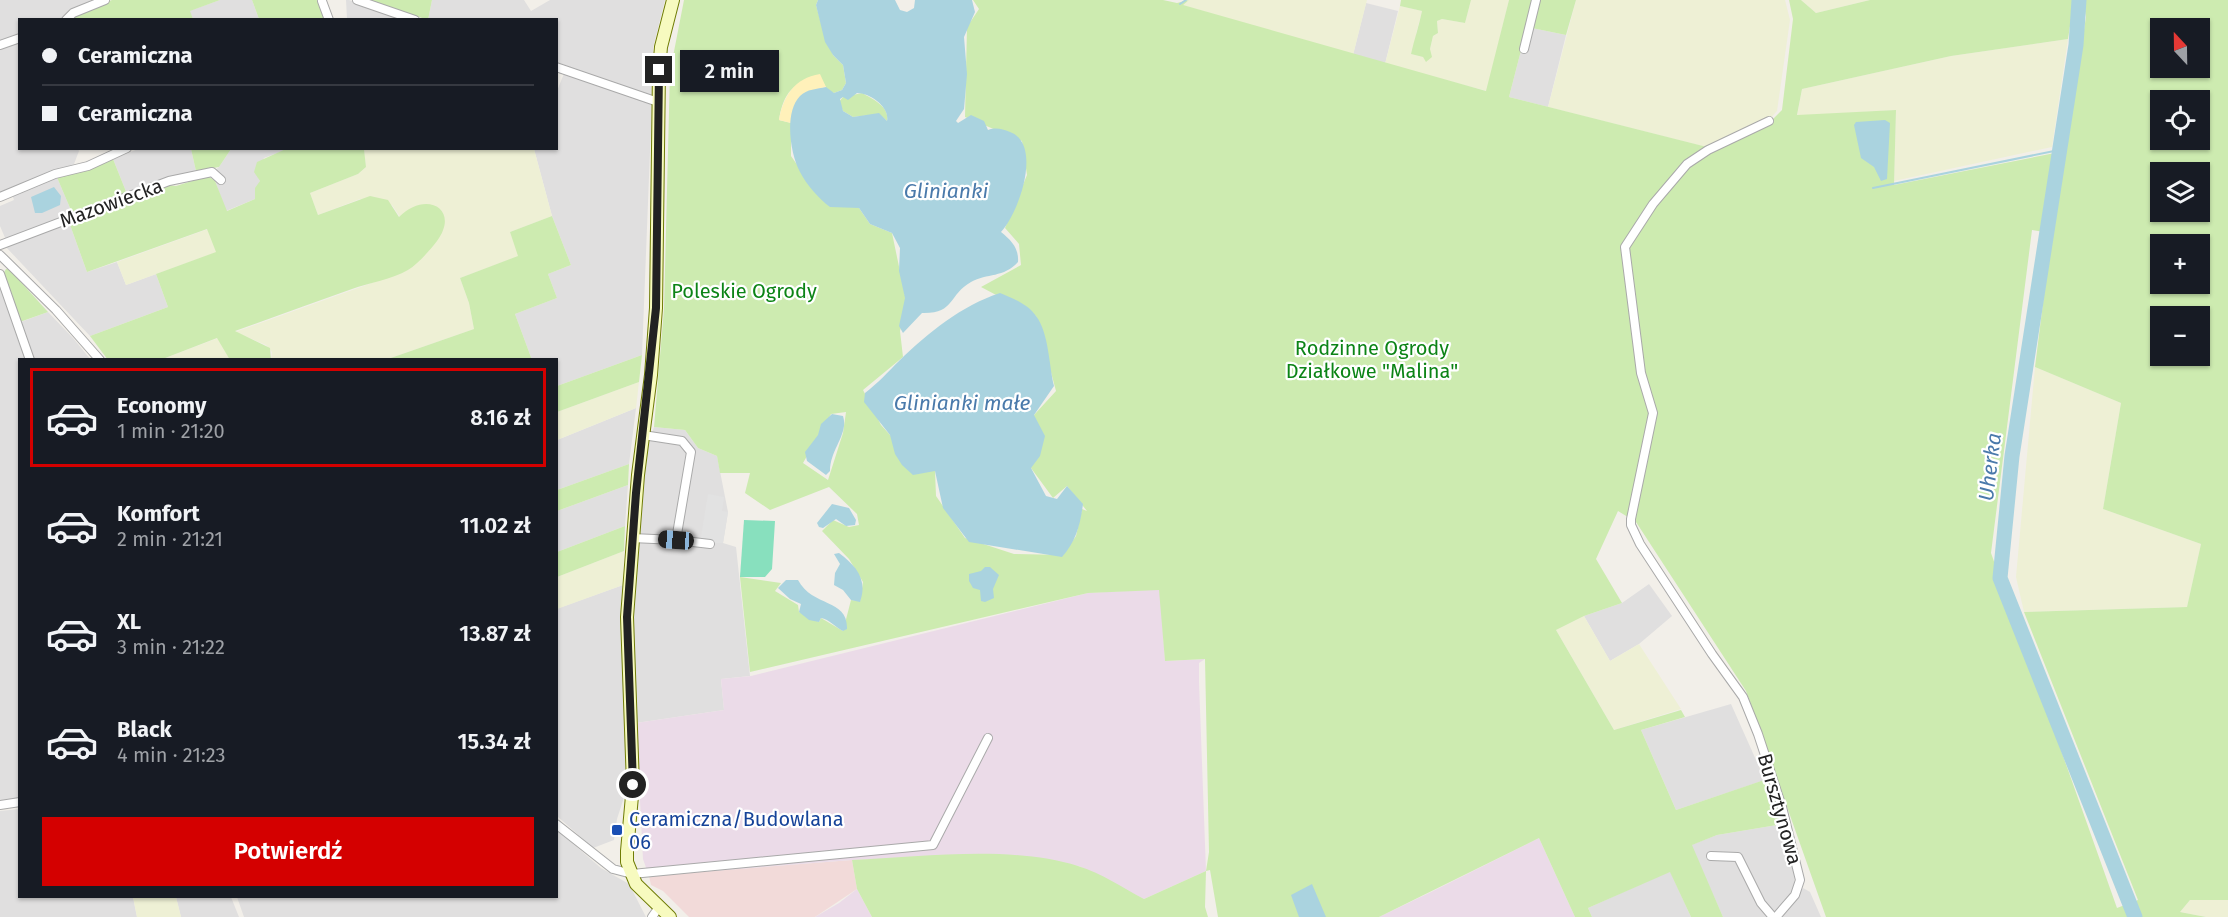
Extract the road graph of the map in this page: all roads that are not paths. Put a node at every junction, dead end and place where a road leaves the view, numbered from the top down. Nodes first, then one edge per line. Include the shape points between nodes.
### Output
1 (105, 0) edge
2 (357, 0) edge
3 (673, 0) edge
4 (1536, 0) edge
5 (322, 1) edge
6 (68, 18) edge
7 (328, 18) edge
8 (409, 18) edge
9 (18, 39) edge
10 (0, 45) edge
11 (1524, 49) dead end
12 (558, 67) edge
13 (658, 102) junction
14 (1769, 121) dead end
15 (123, 150) edge
16 (221, 180) dead end
17 (0, 197) edge
18 (0, 244) edge
19 (0, 255) edge
20 (0, 274) edge
21 (29, 358) edge
22 (98, 358) edge
23 (643, 435) junction
24 (632, 538) junction
25 (676, 540) junction
26 (710, 544) dead end
27 (988, 738) dead end
28 (18, 802) edge
29 (0, 805) edge
30 (558, 826) edge
31 (1711, 856) dead end
32 (632, 874) junction
33 (656, 912) edge
34 (1777, 915) edge
35 (670, 917) edge
36 (1791, 917) edge

1 - 6 street
2 - 8 street
3 - 13 street via 661,47
4 - 11 street
5 - 7 street
9 - 10 street
12 - 13 street
13 - 23 street via 656,308
14 - 34 street, Bursztynowa via 1687,164 1653,204 1625,247 1641,373 1653,413 1631,525 1743,697 1770,770 1799,874 1798,889
15 - 17 street
16 - 18 street, Mazowiecka via 212,172 169,181
19 - 22 street via 49,302
20 - 21 street
23 - 24 street
23 - 25 street via 682,441 692,452
24 - 25 street
24 - 32 street via 627,617 633,785 627,851
25 - 26 street
27 - 32 street via 933,845
28 - 29 street
30 - 32 street via 612,869
31 - 34 street via 1738,856 1761,903
32 - 33 street
33 - 35 street
34 - 36 street

